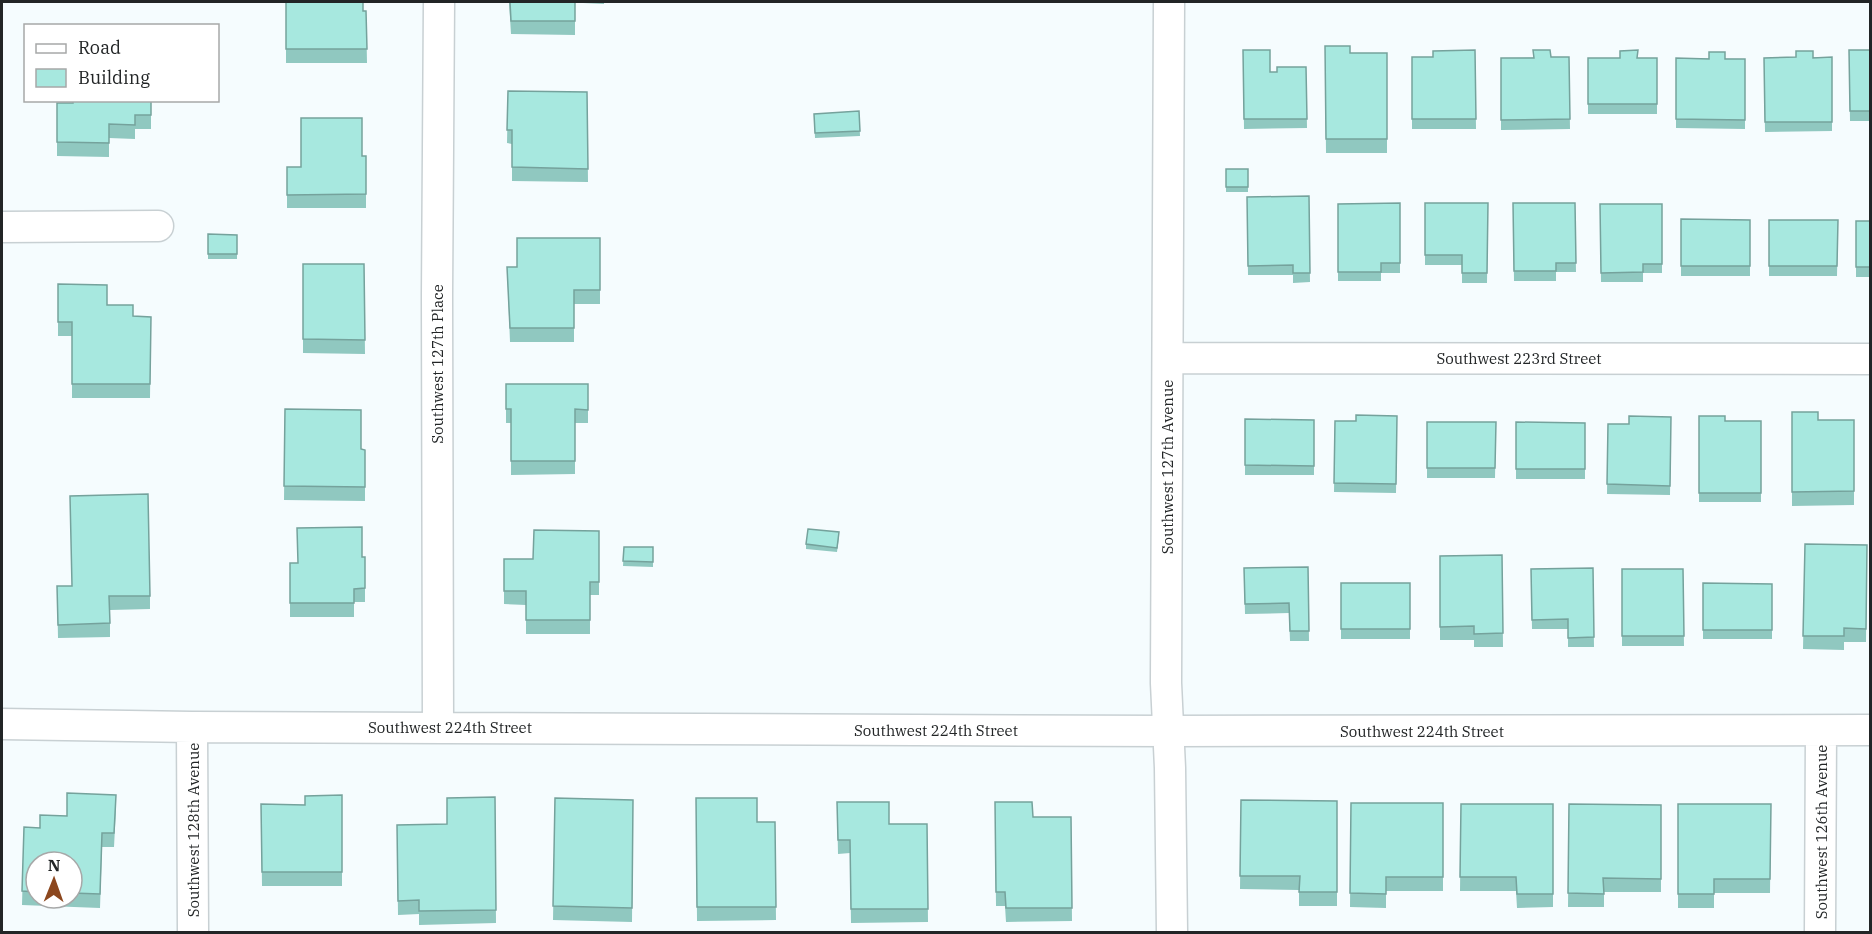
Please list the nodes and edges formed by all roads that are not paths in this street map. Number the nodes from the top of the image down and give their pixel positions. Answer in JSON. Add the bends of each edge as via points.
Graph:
{"nodes":[{"id":1,"x":439,"y":2,"type":"edge"},
{"id":2,"x":1169,"y":2,"type":"edge"},
{"id":3,"x":2,"y":226,"type":"edge"},
{"id":4,"x":158,"y":226,"type":"dead end"},
{"id":5,"x":1168,"y":358,"type":"junction"},
{"id":6,"x":1870,"y":359,"type":"edge"},
{"id":7,"x":2,"y":724,"type":"edge"},
{"id":8,"x":192,"y":727,"type":"junction"},
{"id":9,"x":438,"y":727,"type":"junction"},
{"id":10,"x":1870,"y":730,"type":"edge"},
{"id":11,"x":1168,"y":731,"type":"junction"},
{"id":12,"x":1821,"y":731,"type":"junction"},
{"id":13,"x":193,"y":933,"type":"edge"},
{"id":14,"x":1172,"y":933,"type":"edge"},
{"id":15,"x":1820,"y":933,"type":"edge"}],
"edges":[{"from":1,"to":9,"type":"street","name":"Southwest 127th Place"},
{"from":2,"to":5,"type":"street","name":"Southwest 127th Avenue"},
{"from":3,"to":4,"type":"street"},
{"from":5,"to":6,"type":"street","name":"Southwest 223rd Street"},
{"from":5,"to":11,"type":"street","name":"Southwest 127th Avenue"},
{"from":7,"to":8,"type":"street","name":"Southwest 224th Street"},
{"from":8,"to":9,"type":"street","name":"Southwest 224th Street"},
{"from":8,"to":13,"type":"street","name":"Southwest 128th Avenue"},
{"from":9,"to":11,"type":"street","name":"Southwest 224th Street"},
{"from":10,"to":12,"type":"street","name":"Southwest 224th Street"},
{"from":11,"to":12,"type":"street","name":"Southwest 224th Street"},
{"from":11,"to":14,"type":"street","name":"Southwest 127th Avenue"},
{"from":12,"to":15,"type":"street","name":"Southwest 126th Avenue"}]}
